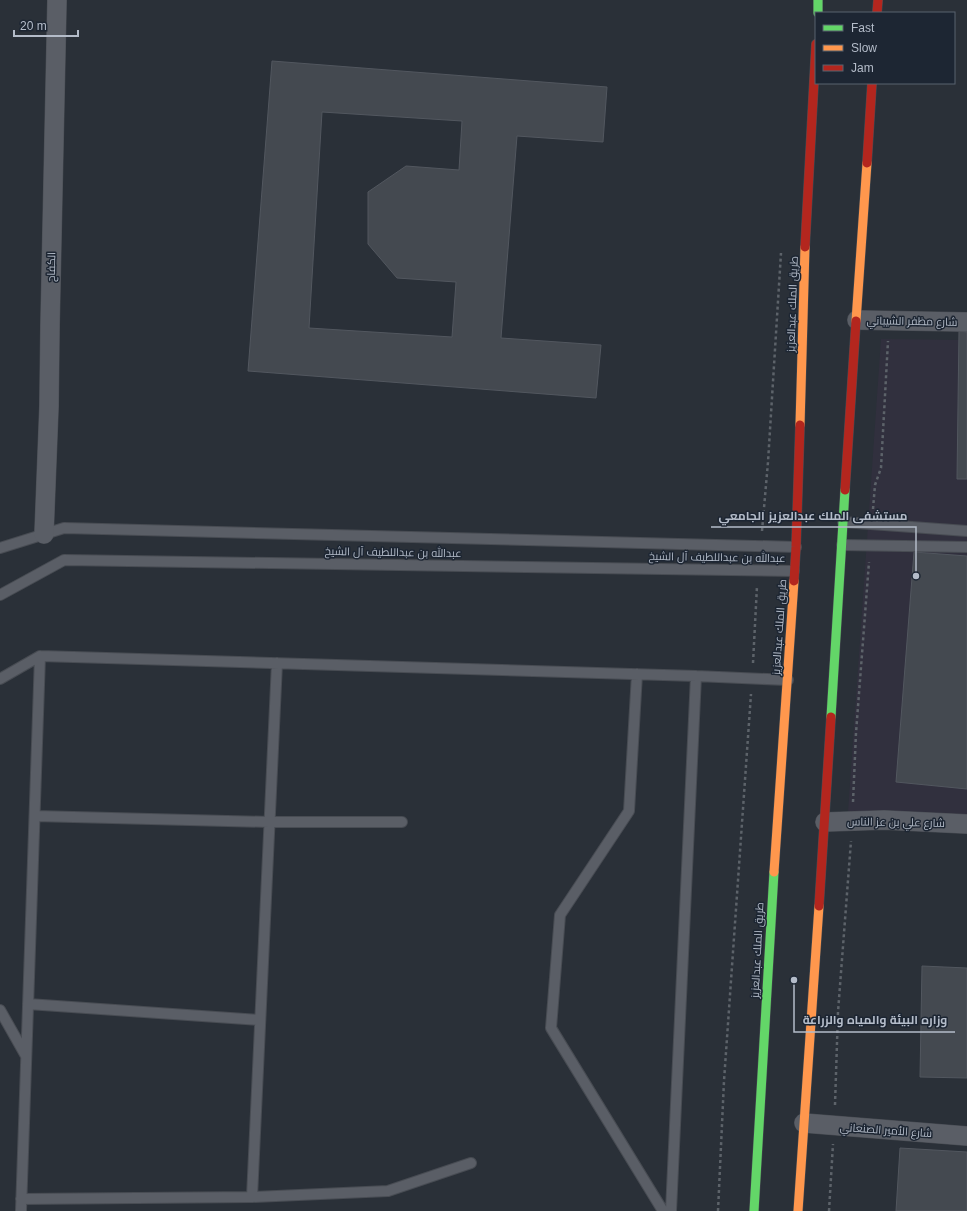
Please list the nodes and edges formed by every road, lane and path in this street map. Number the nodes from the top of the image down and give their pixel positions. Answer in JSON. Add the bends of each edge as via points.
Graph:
{"nodes":[{"id":1,"x":57,"y":0,"type":"edge"},
{"id":2,"x":818,"y":0,"type":"edge"},
{"id":3,"x":878,"y":0,"type":"edge"},
{"id":4,"x":818,"y":12,"type":"edge"},
{"id":5,"x":877,"y":12,"type":"edge"},
{"id":6,"x":815,"y":63,"type":"edge"},
{"id":7,"x":872,"y":84,"type":"edge"},
{"id":8,"x":781,"y":253,"type":"dead end"},
{"id":9,"x":857,"y":320,"type":"junction"},
{"id":10,"x":889,"y":321,"type":"junction"},
{"id":11,"x":967,"y":322,"type":"edge"},
{"id":12,"x":881,"y":468,"type":"dead end"},
{"id":13,"x":843,"y":522,"type":"junction"},
{"id":14,"x":967,"y":531,"type":"edge"},
{"id":15,"x":44,"y":534,"type":"junction"},
{"id":16,"x":761,"y":537,"type":"dead end"},
{"id":17,"x":842,"y":545,"type":"junction"},
{"id":18,"x":796,"y":547,"type":"junction"},
{"id":19,"x":967,"y":547,"type":"edge"},
{"id":20,"x":0,"y":548,"type":"edge"},
{"id":21,"x":794,"y":570,"type":"junction"},
{"id":22,"x":757,"y":586,"type":"dead end"},
{"id":23,"x":0,"y":595,"type":"edge"},
{"id":24,"x":40,"y":656,"type":"junction"},
{"id":25,"x":277,"y":663,"type":"junction"},
{"id":26,"x":637,"y":674,"type":"junction"},
{"id":27,"x":696,"y":676,"type":"junction"},
{"id":28,"x":752,"y":678,"type":"junction"},
{"id":29,"x":0,"y":679,"type":"edge"},
{"id":30,"x":788,"y":680,"type":"junction"},
{"id":31,"x":35,"y":816,"type":"junction"},
{"id":32,"x":269,"y":822,"type":"junction"},
{"id":33,"x":402,"y":822,"type":"dead end"},
{"id":34,"x":825,"y":822,"type":"junction"},
{"id":35,"x":967,"y":824,"type":"edge"},
{"id":36,"x":28,"y":1004,"type":"junction"},
{"id":37,"x":0,"y":1010,"type":"edge"},
{"id":38,"x":260,"y":1020,"type":"junction"},
{"id":39,"x":26,"y":1056,"type":"junction"},
{"id":40,"x":804,"y":1123,"type":"junction"},
{"id":41,"x":967,"y":1136,"type":"edge"},
{"id":42,"x":471,"y":1163,"type":"dead end"},
{"id":43,"x":252,"y":1197,"type":"junction"},
{"id":44,"x":21,"y":1200,"type":"junction"},
{"id":45,"x":21,"y":1211,"type":"edge"},
{"id":46,"x":663,"y":1211,"type":"edge"},
{"id":47,"x":671,"y":1211,"type":"edge"},
{"id":48,"x":718,"y":1211,"type":"edge"},
{"id":49,"x":754,"y":1211,"type":"edge"},
{"id":50,"x":798,"y":1211,"type":"edge"}],
"edges":[{"from":1,"to":15,"type":"street","name":"الكفاح"},
{"from":2,"to":4,"type":"main road"},
{"from":3,"to":5,"type":"main road"},
{"from":6,"to":18,"type":"main road","name":"طريق الملك عبدالعزيز","via":[[805,255]]},
{"from":7,"to":9,"type":"main road"},
{"from":8,"to":16,"type":"path"},
{"from":9,"to":10,"type":"street","name":"شارع مظفر الشيباني"},
{"from":9,"to":13,"type":"main road"},
{"from":10,"to":11,"type":"street","name":"شارع مظفر الشيباني"},
{"from":10,"to":12,"type":"path"},
{"from":13,"to":14,"type":"lane"},
{"from":13,"to":17,"type":"main road"},
{"from":15,"to":18,"type":"lane","name":"عبدالله بن عبداللطيف آل الشيخ","via":[[64,528]]},
{"from":15,"to":20,"type":"lane","name":"عبدالله بن عبداللطيف آل الشيخ"},
{"from":17,"to":19,"type":"lane"},
{"from":17,"to":34,"type":"main road"},
{"from":18,"to":21,"type":"main road","name":"طريق الملك عبدالعزيز"},
{"from":21,"to":23,"type":"lane","name":"عبدالله بن عبداللطيف آل الشيخ","via":[[64,560]]},
{"from":21,"to":30,"type":"main road","name":"طريق الملك عبدالعزيز"},
{"from":22,"to":28,"type":"path"},
{"from":24,"to":25,"type":"lane"},
{"from":24,"to":29,"type":"lane"},
{"from":24,"to":31,"type":"lane"},
{"from":25,"to":26,"type":"lane"},
{"from":25,"to":32,"type":"lane"},
{"from":26,"to":27,"type":"lane"},
{"from":26,"to":46,"type":"lane","via":[[629,811],[560,915],[552,1028]]},
{"from":27,"to":28,"type":"lane"},
{"from":27,"to":47,"type":"lane"},
{"from":28,"to":30,"type":"lane"},
{"from":28,"to":48,"type":"path","via":[[724,1081]]},
{"from":30,"to":49,"type":"main road","name":"طريق الملك عبدالعزيز"},
{"from":31,"to":32,"type":"lane"},
{"from":31,"to":36,"type":"lane"},
{"from":32,"to":33,"type":"lane"},
{"from":32,"to":38,"type":"lane"},
{"from":34,"to":35,"type":"street","name":"شارع علي بن عز الناس","via":[[884,820]]},
{"from":34,"to":40,"type":"main road"},
{"from":36,"to":38,"type":"lane"},
{"from":36,"to":39,"type":"lane"},
{"from":37,"to":39,"type":"lane"},
{"from":38,"to":43,"type":"lane"},
{"from":39,"to":44,"type":"lane"},
{"from":40,"to":41,"type":"street","name":"شارع الأمير الصنعاني"},
{"from":40,"to":50,"type":"main road"},
{"from":42,"to":43,"type":"lane","via":[[388,1191]]},
{"from":43,"to":44,"type":"lane"},
{"from":44,"to":45,"type":"lane"}]}
